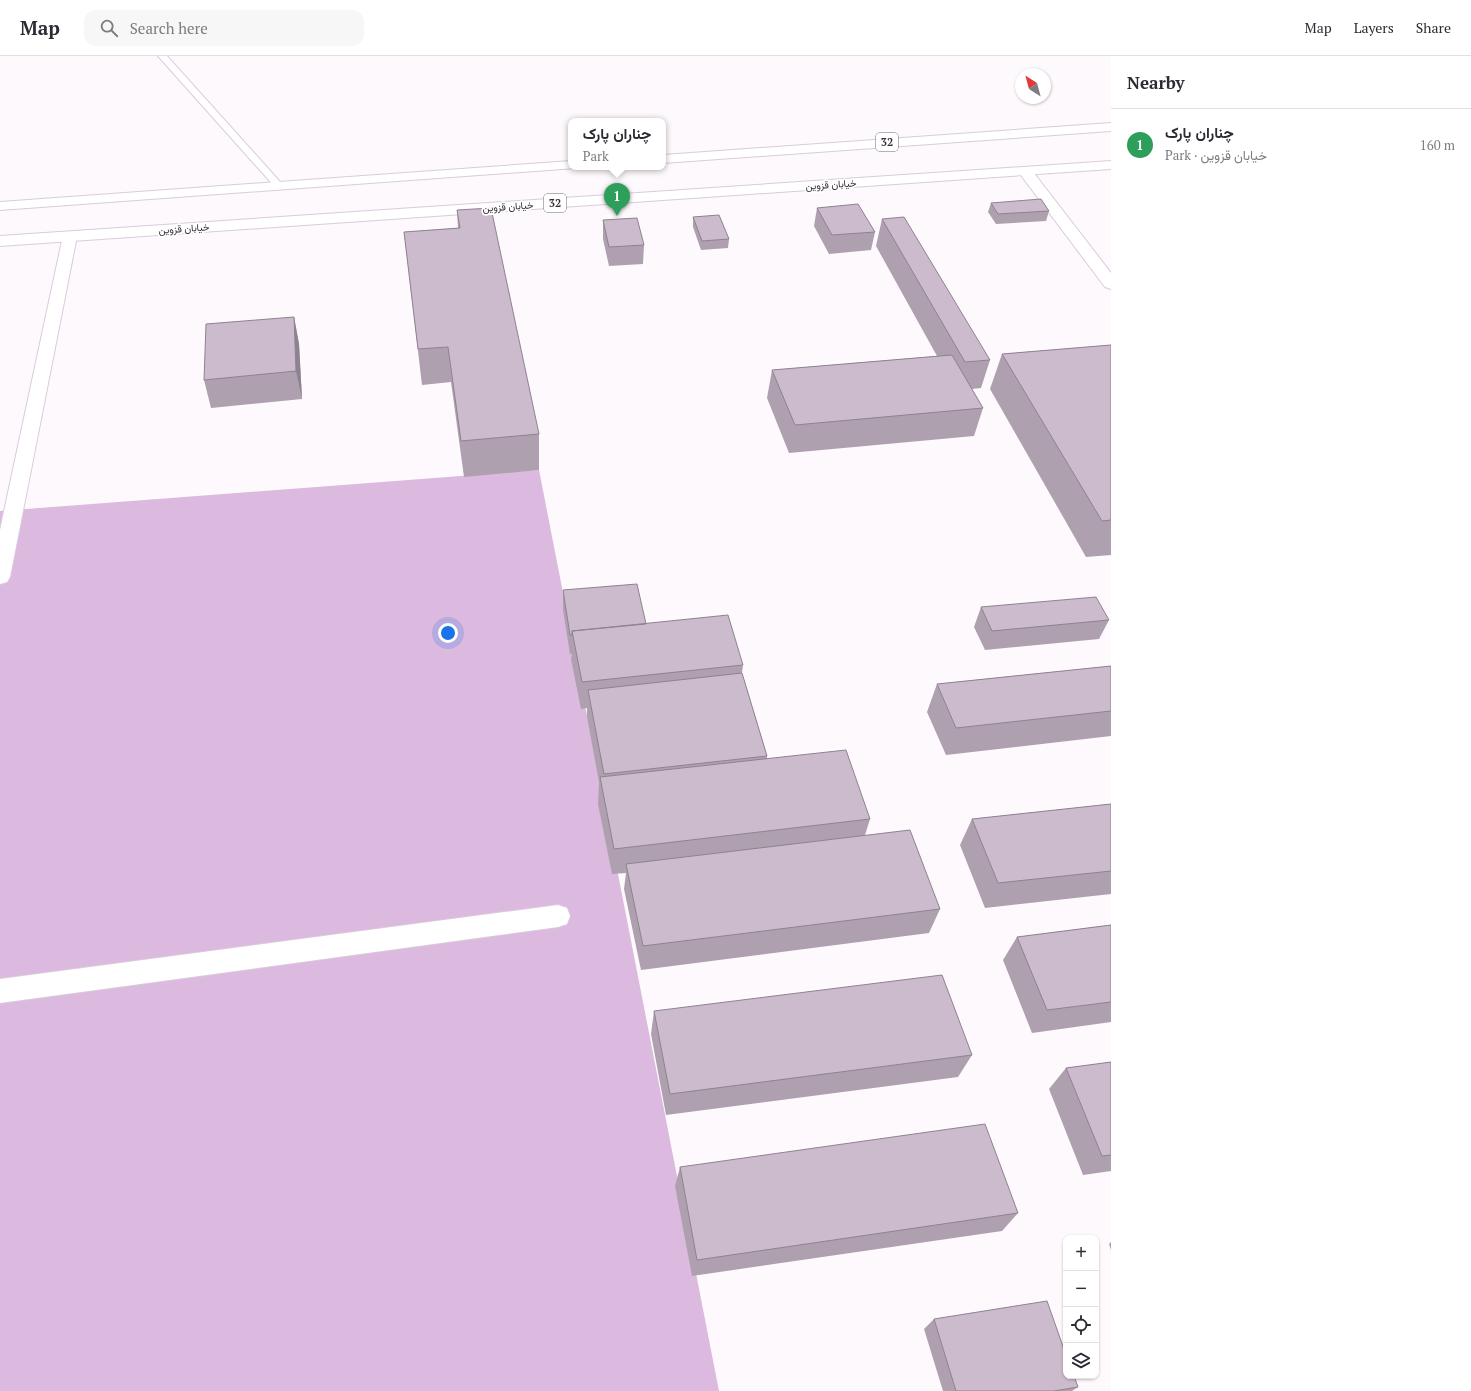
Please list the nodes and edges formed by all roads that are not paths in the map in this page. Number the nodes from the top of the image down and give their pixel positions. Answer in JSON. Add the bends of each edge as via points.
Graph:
{"nodes":[{"id":1,"x":162,"y":56,"type":"edge"},
{"id":2,"x":1111,"y":127,"type":"edge"},
{"id":3,"x":666,"y":158,"type":"edge"},
{"id":4,"x":568,"y":165,"type":"edge"},
{"id":5,"x":1111,"y":165,"type":"edge"},
{"id":6,"x":1025,"y":171,"type":"junction"},
{"id":7,"x":279,"y":186,"type":"junction"},
{"id":8,"x":0,"y":206,"type":"edge"},
{"id":9,"x":70,"y":236,"type":"junction"},
{"id":10,"x":0,"y":241,"type":"edge"},
{"id":11,"x":1111,"y":284,"type":"edge"},
{"id":12,"x":0,"y":577,"type":"edge"},
{"id":13,"x":558,"y":916,"type":"dead end"},
{"id":14,"x":0,"y":992,"type":"edge"}],
"edges":[{"from":1,"to":7,"type":"lane"},
{"from":2,"to":3,"type":"main road","number":"32"},
{"from":4,"to":7,"type":"main road"},
{"from":5,"to":6,"type":"main road","name":"خیابان قزوین","number":"32"},
{"from":6,"to":9,"type":"main road","name":"خیابان قزوین","number":"32"},
{"from":6,"to":11,"type":"main road"},
{"from":7,"to":8,"type":"main road"},
{"from":9,"to":10,"type":"main road","name":"خیابان قزوین","number":"32"},
{"from":9,"to":12,"type":"main road"},
{"from":13,"to":14,"type":"main road"}]}
